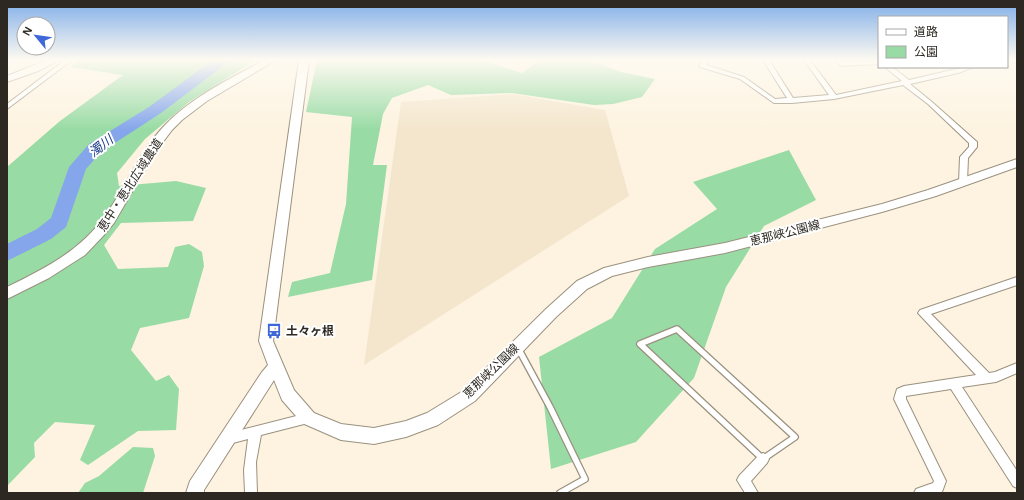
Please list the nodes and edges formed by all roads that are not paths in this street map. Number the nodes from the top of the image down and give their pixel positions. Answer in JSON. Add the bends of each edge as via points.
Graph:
{"nodes":[{"id":1,"x":38,"y":83,"type":"edge"},
{"id":2,"x":231,"y":83,"type":"edge"},
{"id":3,"x":298,"y":83,"type":"edge"},
{"id":4,"x":749,"y":83,"type":"edge"},
{"id":5,"x":781,"y":83,"type":"edge"},
{"id":6,"x":824,"y":83,"type":"edge"},
{"id":7,"x":899,"y":83,"type":"edge"},
{"id":8,"x":908,"y":83,"type":"edge"},
{"id":9,"x":834,"y":96,"type":"junction"},
{"id":10,"x":792,"y":101,"type":"junction"},
{"id":11,"x":7,"y":107,"type":"edge"},
{"id":12,"x":1017,"y":163,"type":"edge"},
{"id":13,"x":963,"y":182,"type":"junction"},
{"id":14,"x":1017,"y":281,"type":"edge"},
{"id":15,"x":7,"y":293,"type":"edge"},
{"id":16,"x":517,"y":346,"type":"junction"},
{"id":17,"x":276,"y":367,"type":"junction"},
{"id":18,"x":1017,"y":368,"type":"edge"},
{"id":19,"x":986,"y":379,"type":"junction"},
{"id":20,"x":954,"y":384,"type":"junction"},
{"id":21,"x":308,"y":418,"type":"junction"},
{"id":22,"x":256,"y":432,"type":"junction"},
{"id":23,"x":229,"y":438,"type":"junction"},
{"id":24,"x":763,"y":460,"type":"junction"},
{"id":25,"x":1017,"y":482,"type":"edge"},
{"id":26,"x":195,"y":493,"type":"edge"},
{"id":27,"x":251,"y":493,"type":"edge"},
{"id":28,"x":560,"y":493,"type":"edge"},
{"id":29,"x":752,"y":493,"type":"edge"},
{"id":30,"x":920,"y":493,"type":"edge"}],
"edges":[{"from":1,"to":11,"type":"street"},
{"from":2,"to":15,"type":"main road","name":"恵中・恵北広域農道","via":[[190,109],[169,127],[152,148],[114,212],[99,233],[81,251],[46,274]]},
{"from":3,"to":17,"type":"main road","name":"恵那峡公園線","via":[[266,341]]},
{"from":4,"to":10,"type":"street","via":[[774,101]]},
{"from":5,"to":10,"type":"street"},
{"from":6,"to":9,"type":"street"},
{"from":7,"to":9,"type":"street"},
{"from":8,"to":13,"type":"street","via":[[973,142],[973,147],[964,157]]},
{"from":9,"to":10,"type":"street"},
{"from":12,"to":13,"type":"main road","name":"恵那峡公園線"},
{"from":13,"to":16,"type":"main road","name":"恵那峡公園線","via":[[882,208],[725,248],[608,272],[582,285]]},
{"from":14,"to":19,"type":"street","via":[[923,313]]},
{"from":16,"to":21,"type":"main road","name":"恵那峡公園線","via":[[469,396],[432,419],[406,429],[374,436],[341,432]]},
{"from":16,"to":28,"type":"lane","via":[[585,479]]},
{"from":17,"to":21,"type":"main road","name":"恵那峡公園線","via":[[288,395]]},
{"from":17,"to":23,"type":"main road"},
{"from":18,"to":19,"type":"street"},
{"from":19,"to":20,"type":"street"},
{"from":20,"to":25,"type":"street"},
{"from":20,"to":30,"type":"street","via":[[904,391],[900,396],[940,480],[938,488]]},
{"from":21,"to":22,"type":"street"},
{"from":22,"to":23,"type":"street"},
{"from":22,"to":27,"type":"street","via":[[250,451],[248,475]]},
{"from":23,"to":26,"type":"main road","via":[[196,487]]},
{"from":24,"to":24,"type":"lane","via":[[795,437],[676,329],[640,344]]},
{"from":24,"to":29,"type":"street","via":[[743,480]]}]}
